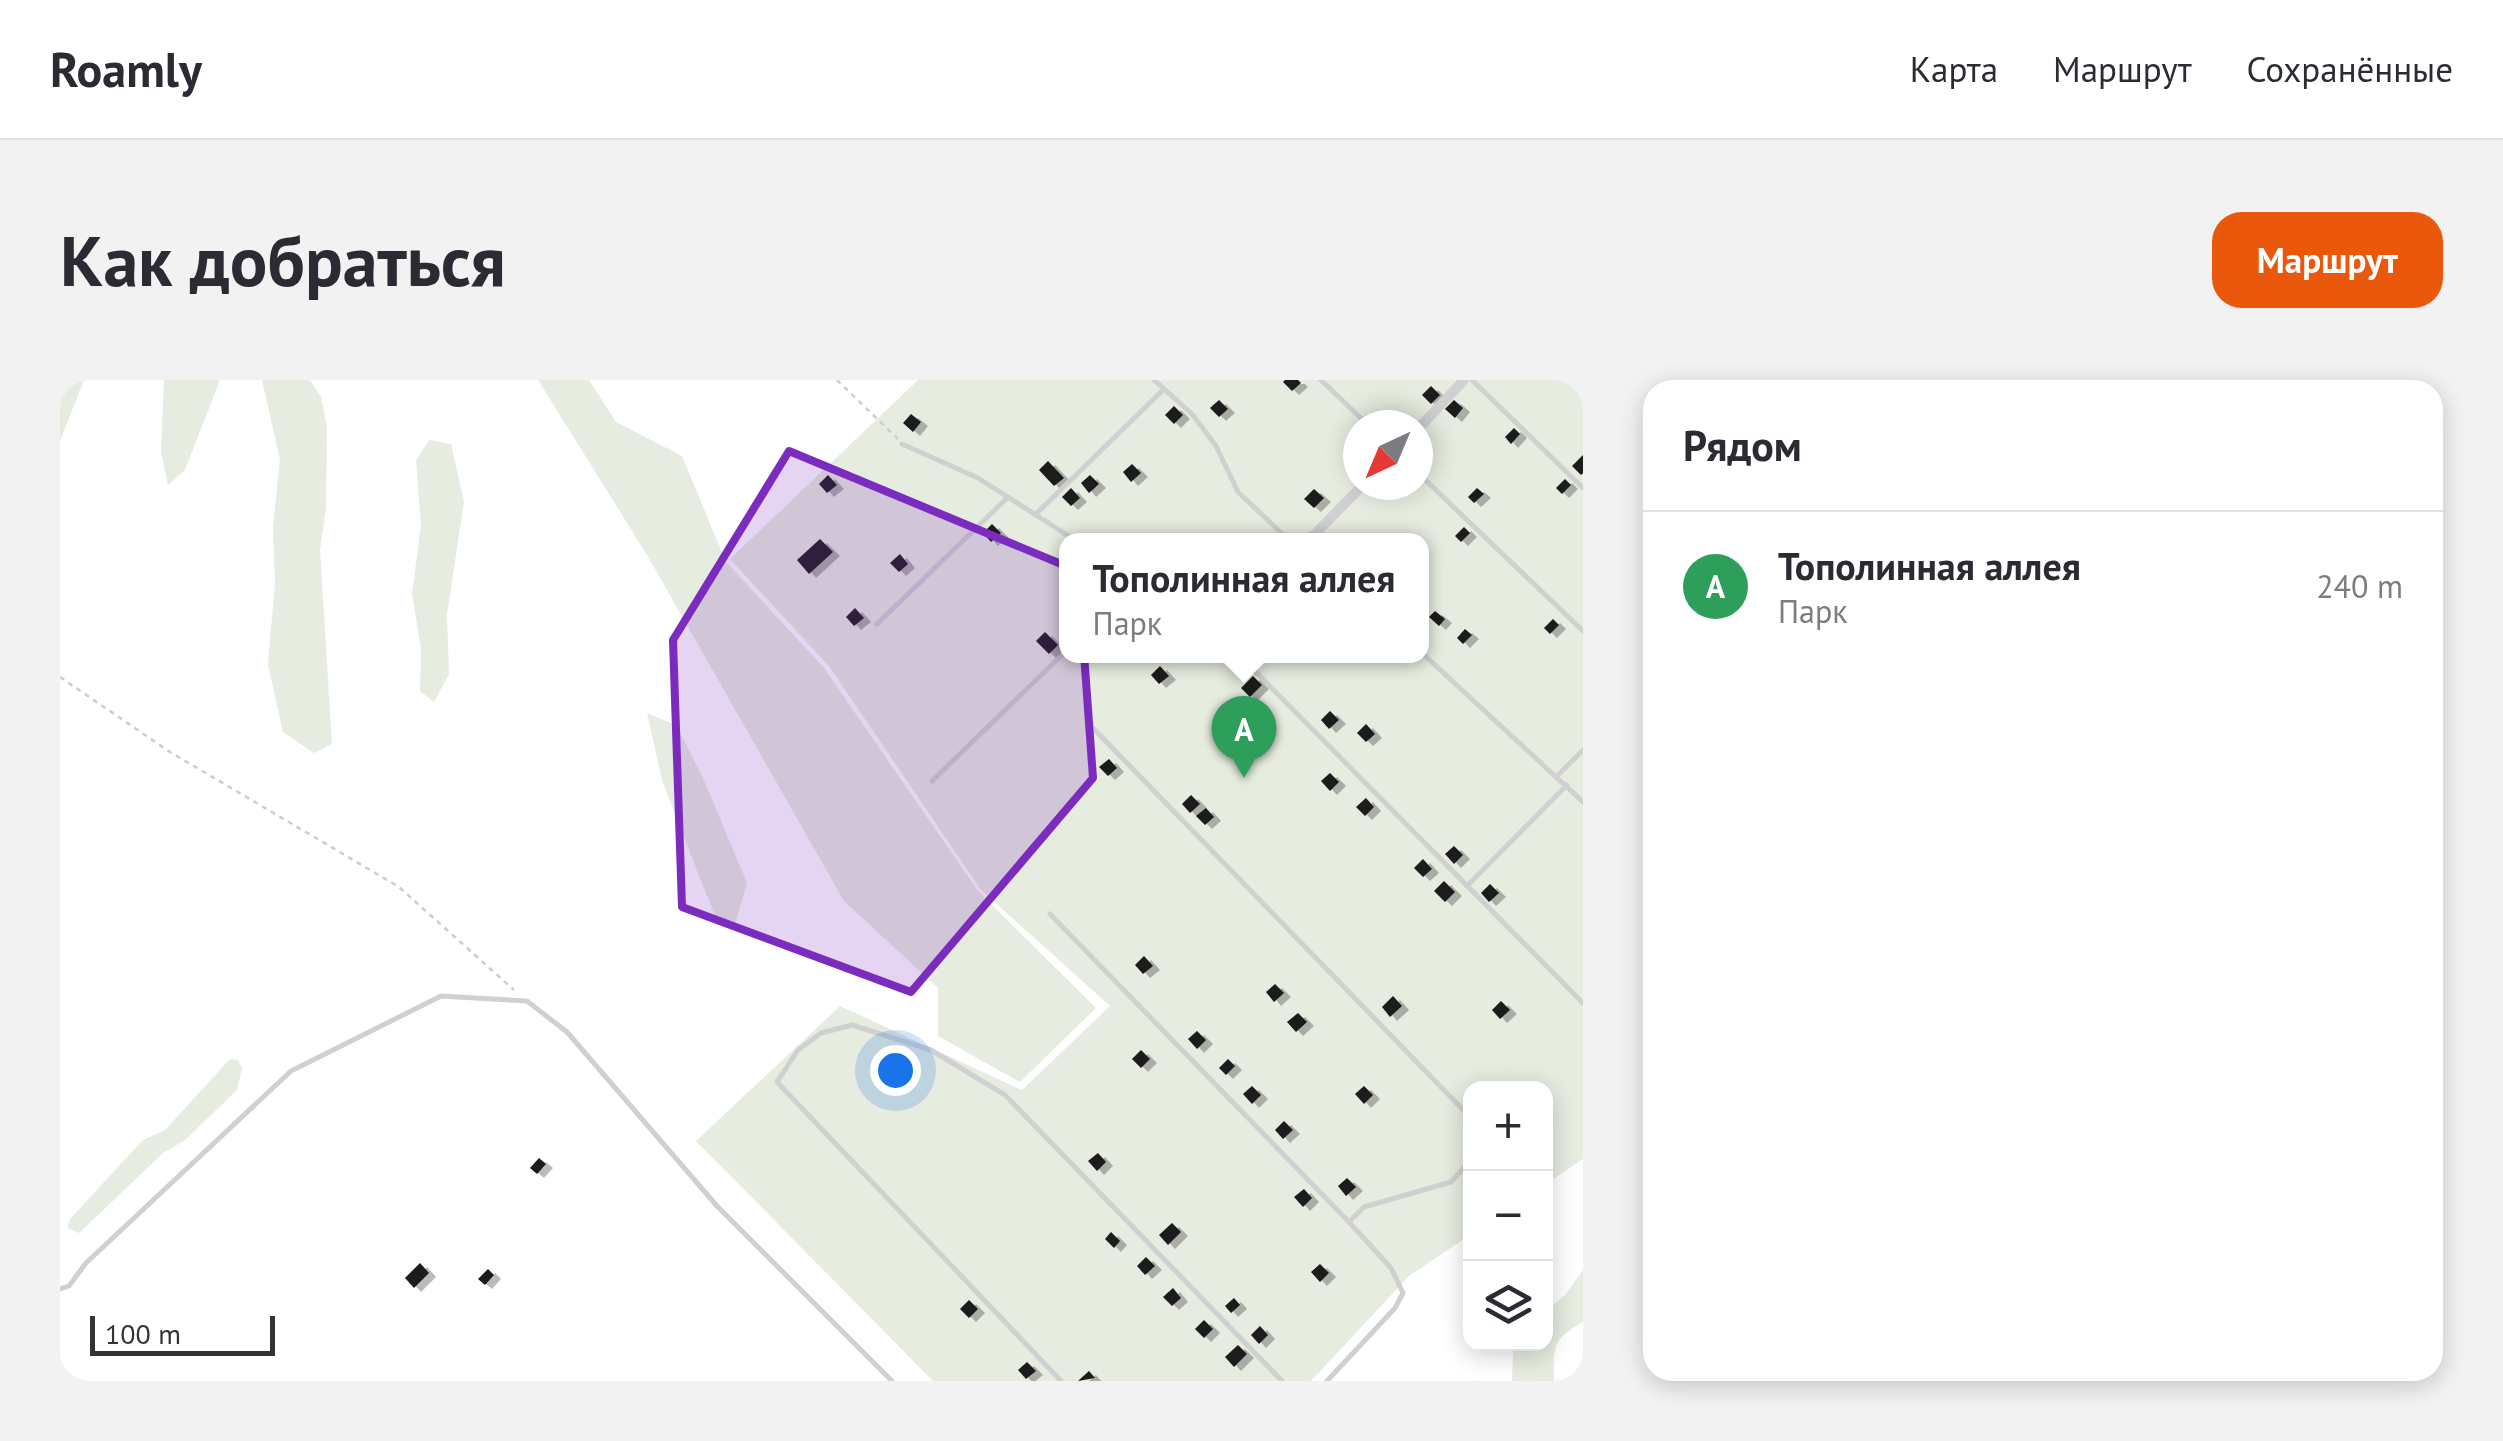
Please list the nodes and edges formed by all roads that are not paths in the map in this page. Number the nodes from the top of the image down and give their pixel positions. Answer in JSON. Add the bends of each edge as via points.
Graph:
{"nodes":[{"id":1,"x":1154,"y":380,"type":"edge"},
{"id":2,"x":1321,"y":380,"type":"edge"},
{"id":3,"x":1464,"y":380,"type":"edge"},
{"id":4,"x":1472,"y":380,"type":"edge"},
{"id":5,"x":1164,"y":389,"type":"junction"},
{"id":6,"x":1352,"y":410,"type":"edge"},
{"id":7,"x":1433,"y":412,"type":"edge"},
{"id":8,"x":902,"y":444,"type":"road end"},
{"id":9,"x":1433,"y":488,"type":"edge"},
{"id":10,"x":1583,"y":488,"type":"edge"},
{"id":11,"x":1007,"y":498,"type":"junction"},
{"id":12,"x":1349,"y":500,"type":"edge"},
{"id":13,"x":1035,"y":515,"type":"junction"},
{"id":14,"x":1064,"y":533,"type":"edge"},
{"id":15,"x":1281,"y":533,"type":"edge"},
{"id":16,"x":1316,"y":533,"type":"edge"},
{"id":17,"x":878,"y":624,"type":"dead end"},
{"id":18,"x":1583,"y":630,"type":"edge"},
{"id":19,"x":1059,"y":658,"type":"edge"},
{"id":20,"x":1429,"y":659,"type":"edge"},
{"id":21,"x":1247,"y":663,"type":"edge"},
{"id":22,"x":1094,"y":728,"type":"dead end"},
{"id":23,"x":1583,"y":750,"type":"edge"},
{"id":24,"x":1557,"y":776,"type":"junction"},
{"id":25,"x":932,"y":781,"type":"dead end"},
{"id":26,"x":1567,"y":786,"type":"junction"},
{"id":27,"x":1583,"y":802,"type":"edge"},
{"id":28,"x":1467,"y":886,"type":"junction"},
{"id":29,"x":1050,"y":914,"type":"dead end"},
{"id":30,"x":1583,"y":1004,"type":"edge"},
{"id":31,"x":1463,"y":1110,"type":"edge"},
{"id":32,"x":1463,"y":1169,"type":"edge"},
{"id":33,"x":1349,"y":1222,"type":"junction"},
{"id":34,"x":60,"y":1289,"type":"edge"},
{"id":35,"x":892,"y":1381,"type":"edge"},
{"id":36,"x":1061,"y":1381,"type":"edge"},
{"id":37,"x":1282,"y":1381,"type":"edge"},
{"id":38,"x":1327,"y":1381,"type":"edge"}],
"edges":[{"from":1,"to":5,"type":"lane"},
{"from":2,"to":6,"type":"lane"},
{"from":3,"to":7,"type":"street"},
{"from":4,"to":10,"type":"lane"},
{"from":5,"to":13,"type":"lane"},
{"from":5,"to":15,"type":"lane","via":[[1216,446],[1238,492]]},
{"from":8,"to":11,"type":"lane"},
{"from":9,"to":18,"type":"lane"},
{"from":11,"to":13,"type":"lane"},
{"from":11,"to":17,"type":"lane"},
{"from":12,"to":16,"type":"street"},
{"from":13,"to":14,"type":"lane"},
{"from":19,"to":25,"type":"lane"},
{"from":20,"to":24,"type":"lane"},
{"from":21,"to":28,"type":"lane"},
{"from":22,"to":31,"type":"lane"},
{"from":23,"to":24,"type":"lane"},
{"from":24,"to":26,"type":"lane"},
{"from":26,"to":27,"type":"lane"},
{"from":26,"to":28,"type":"lane"},
{"from":28,"to":30,"type":"lane"},
{"from":29,"to":33,"type":"lane"},
{"from":32,"to":33,"type":"lane","via":[[1451,1182],[1364,1207]]},
{"from":33,"to":38,"type":"lane","via":[[1391,1268],[1403,1293]]},
{"from":34,"to":35,"type":"lane","via":[[291,1071],[440,996],[527,1001],[567,1032],[717,1206]]},
{"from":36,"to":37,"type":"lane","via":[[777,1082],[798,1050],[821,1032],[852,1025],[930,1050],[1006,1095]]}]}
